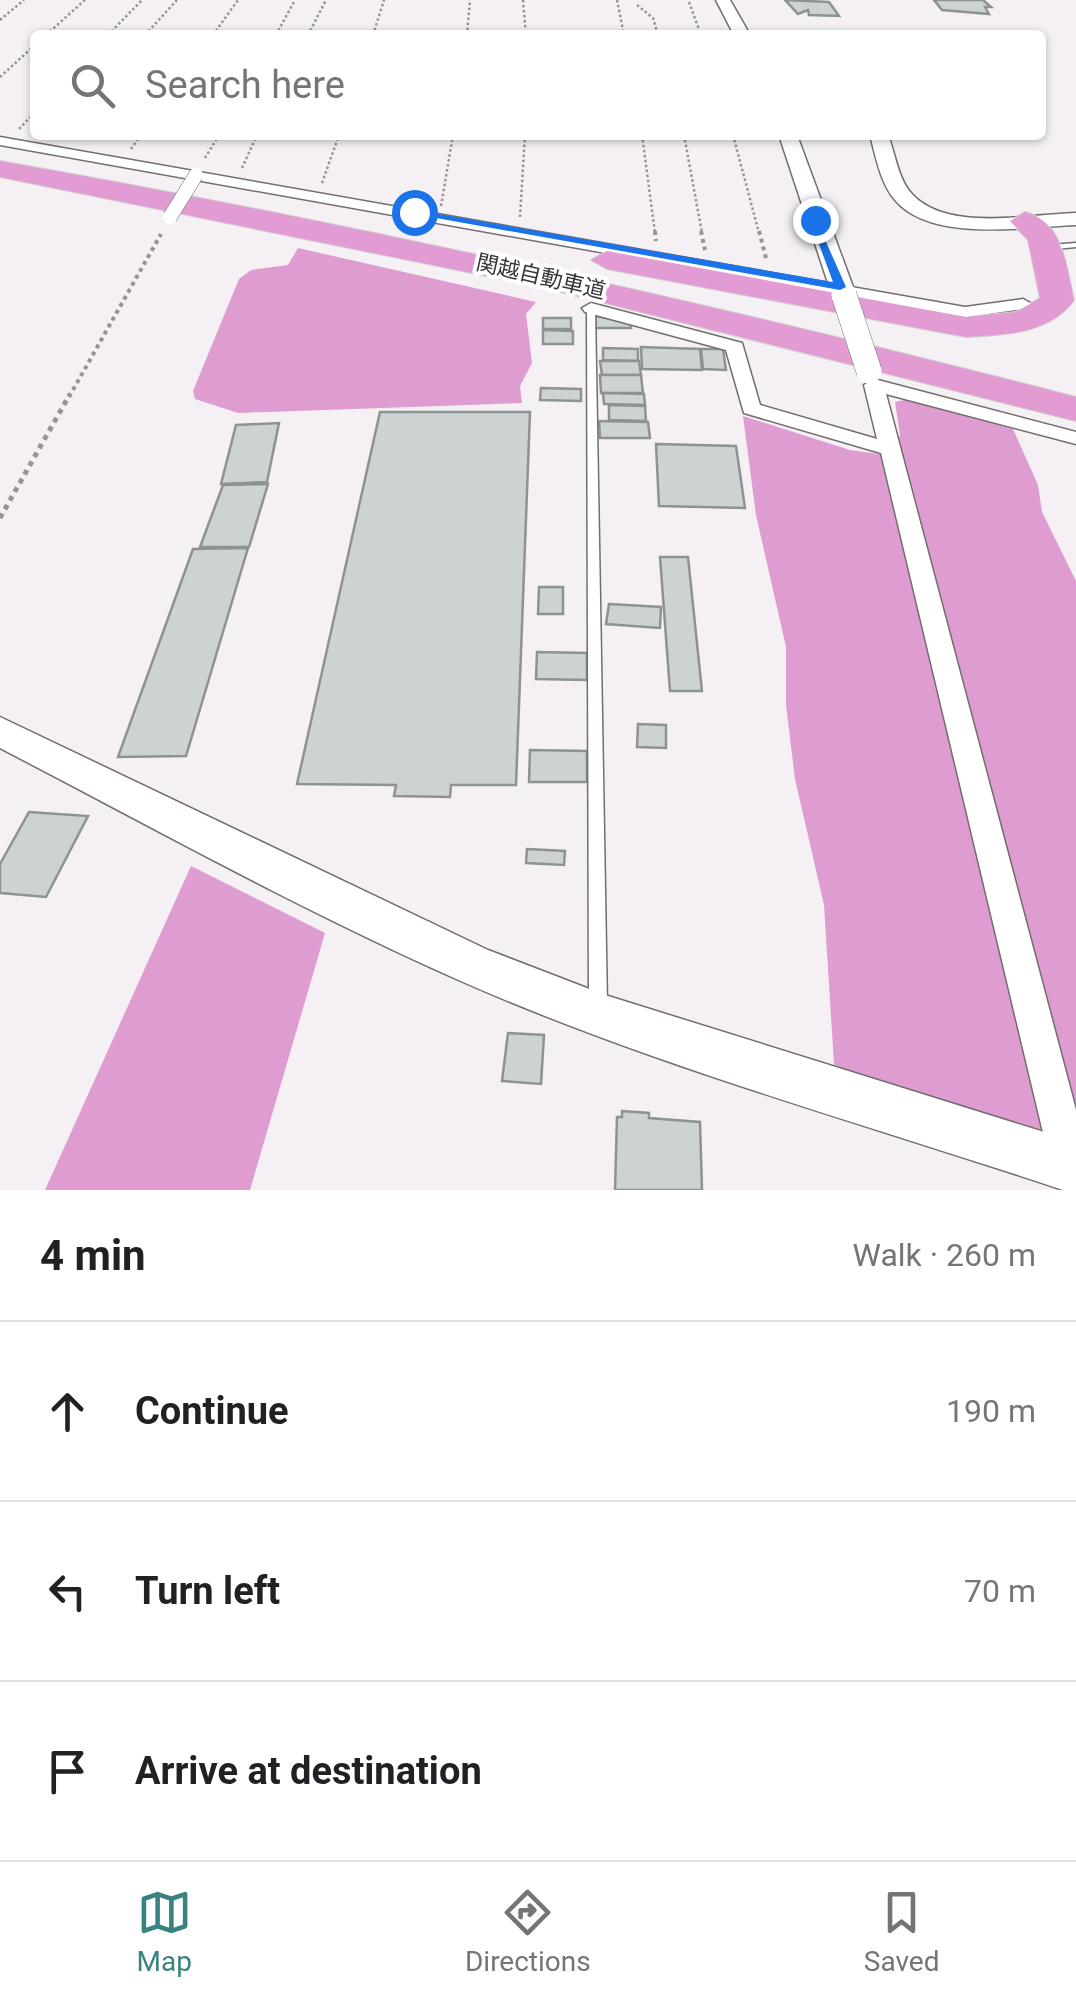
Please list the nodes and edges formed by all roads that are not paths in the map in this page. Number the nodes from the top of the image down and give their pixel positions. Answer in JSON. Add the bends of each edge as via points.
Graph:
{"nodes":[{"id":1,"x":723,"y":0,"type":"edge"},
{"id":2,"x":739,"y":30,"type":"edge"},
{"id":3,"x":790,"y":140,"type":"edge"},
{"id":4,"x":881,"y":140,"type":"edge"},
{"id":5,"x":0,"y":141,"type":"edge"},
{"id":6,"x":0,"y":156,"type":"edge"},
{"id":7,"x":0,"y":169,"type":"edge"},
{"id":8,"x":196,"y":175,"type":"junction"},
{"id":9,"x":235,"y":189,"type":"junction"},
{"id":10,"x":170,"y":217,"type":"dead end"},
{"id":11,"x":1076,"y":219,"type":"edge"},
{"id":12,"x":1025,"y":222,"type":"junction"},
{"id":13,"x":1062,"y":249,"type":"edge"},
{"id":14,"x":842,"y":291,"type":"junction"},
{"id":15,"x":1023,"y":304,"type":"dead end"},
{"id":16,"x":591,"y":308,"type":"joint"},
{"id":17,"x":871,"y":378,"type":"junction"},
{"id":18,"x":1076,"y":388,"type":"edge"},
{"id":19,"x":1076,"y":412,"type":"edge"},
{"id":20,"x":1076,"y":438,"type":"edge"},
{"id":21,"x":889,"y":449,"type":"junction"},
{"id":22,"x":0,"y":730,"type":"edge"},
{"id":23,"x":598,"y":1014,"type":"junction"},
{"id":24,"x":1074,"y":1175,"type":"edge"}],
"edges":[{"from":1,"to":2,"type":"street"},
{"from":3,"to":14,"type":"street"},
{"from":4,"to":12,"type":"street","via":[[910,204],[953,219]]},
{"from":5,"to":8,"type":"street"},
{"from":6,"to":9,"type":"highway","name":"関越自動車道"},
{"from":7,"to":19,"type":"highway","name":"関越自動車道","via":[[488,264],[932,370]]},
{"from":8,"to":9,"type":"street"},
{"from":8,"to":10,"type":"street","bridge":true},
{"from":9,"to":13,"type":"highway","via":[[966,327],[1018,320],[1054,306]]},
{"from":9,"to":14,"type":"street","via":[[317,195]]},
{"from":9,"to":18,"type":"highway","name":"関越自動車道"},
{"from":11,"to":12,"type":"street"},
{"from":12,"to":13,"type":"highway"},
{"from":14,"to":15,"type":"street","via":[[965,312]]},
{"from":14,"to":17,"type":"street","bridge":true},
{"from":16,"to":21,"type":"street","via":[[735,347],[751,409]]},
{"from":16,"to":23,"type":"lane"},
{"from":17,"to":20,"type":"street"},
{"from":17,"to":21,"type":"street"},
{"from":21,"to":24,"type":"street"},
{"from":22,"to":23,"type":"street","via":[[302,885]]},
{"from":23,"to":24,"type":"street"}]}
